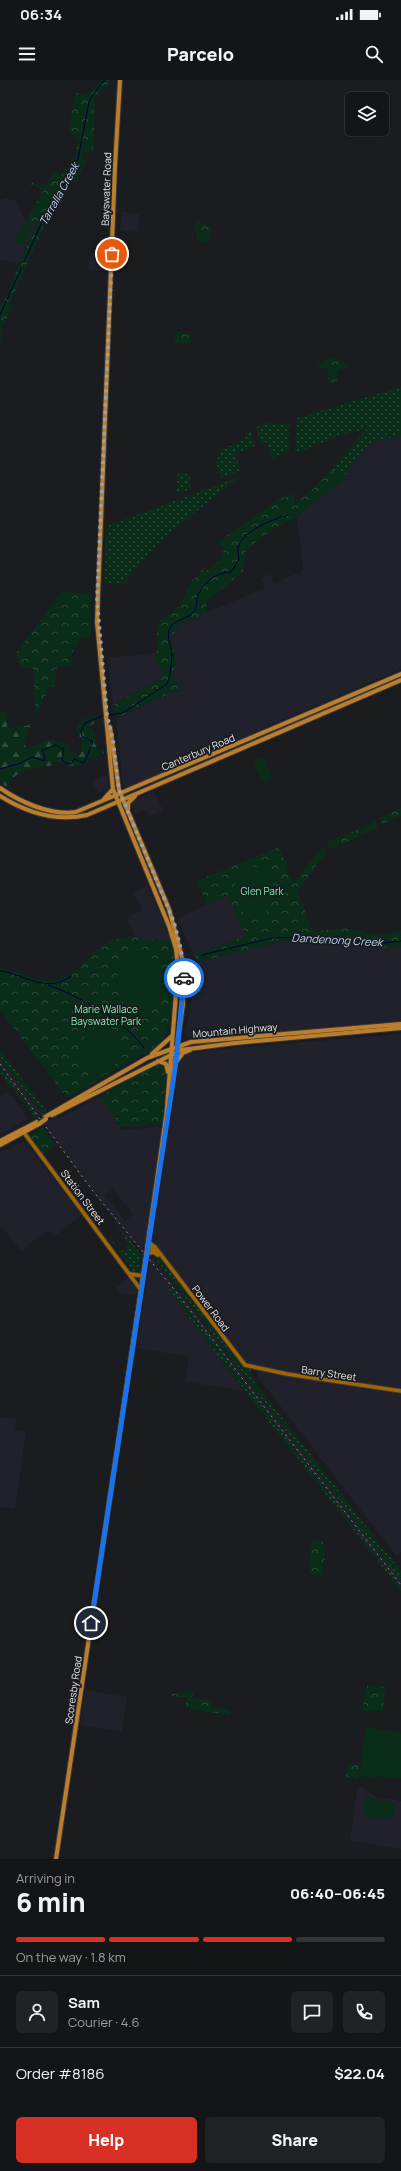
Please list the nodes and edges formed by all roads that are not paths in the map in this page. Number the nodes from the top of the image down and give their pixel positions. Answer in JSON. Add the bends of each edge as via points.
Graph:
{"nodes":[{"id":1,"x":119,"y":80,"type":"edge"},
{"id":2,"x":401,"y":674,"type":"edge"},
{"id":3,"x":401,"y":680,"type":"edge"},
{"id":4,"x":297,"y":719,"type":"junction"},
{"id":5,"x":298,"y":724,"type":"junction"},
{"id":6,"x":111,"y":738,"type":"junction"},
{"id":7,"x":174,"y":771,"type":"junction"},
{"id":8,"x":116,"y":776,"type":"junction"},
{"id":9,"x":177,"y":776,"type":"junction"},
{"id":10,"x":0,"y":788,"type":"edge"},
{"id":11,"x":113,"y":790,"type":"junction"},
{"id":12,"x":130,"y":790,"type":"junction"},
{"id":13,"x":120,"y":794,"type":"junction"},
{"id":14,"x":138,"y":794,"type":"junction"},
{"id":15,"x":0,"y":796,"type":"edge"},
{"id":16,"x":115,"y":796,"type":"junction"},
{"id":17,"x":123,"y":800,"type":"junction"},
{"id":18,"x":118,"y":803,"type":"junction"},
{"id":19,"x":95,"y":805,"type":"junction"},
{"id":20,"x":109,"y":807,"type":"junction"},
{"id":21,"x":53,"y":812,"type":"junction"},
{"id":22,"x":128,"y":812,"type":"junction"},
{"id":23,"x":51,"y":817,"type":"junction"},
{"id":24,"x":126,"y":822,"type":"junction"},
{"id":25,"x":157,"y":879,"type":"junction"},
{"id":26,"x":151,"y":882,"type":"junction"},
{"id":27,"x":162,"y":893,"type":"junction"},
{"id":28,"x":157,"y":895,"type":"junction"},
{"id":29,"x":179,"y":949,"type":"junction"},
{"id":30,"x":180,"y":958,"type":"junction"},
{"id":31,"x":177,"y":988,"type":"junction"},
{"id":32,"x":184,"y":989,"type":"junction"},
{"id":33,"x":401,"y":1024,"type":"edge"},
{"id":34,"x":376,"y":1028,"type":"junction"},
{"id":35,"x":401,"y":1028,"type":"edge"},
{"id":36,"x":179,"y":1033,"type":"junction"},
{"id":37,"x":173,"y":1034,"type":"junction"},
{"id":38,"x":310,"y":1034,"type":"junction"},
{"id":39,"x":218,"y":1039,"type":"junction"},
{"id":40,"x":211,"y":1040,"type":"junction"},
{"id":41,"x":191,"y":1042,"type":"junction"},
{"id":42,"x":235,"y":1042,"type":"junction"},
{"id":43,"x":178,"y":1045,"type":"junction"},
{"id":44,"x":209,"y":1046,"type":"junction"},
{"id":45,"x":200,"y":1047,"type":"junction"},
{"id":46,"x":172,"y":1048,"type":"junction"},
{"id":47,"x":177,"y":1051,"type":"junction"},
{"id":48,"x":171,"y":1054,"type":"junction"},
{"id":49,"x":147,"y":1058,"type":"junction"},
{"id":50,"x":156,"y":1061,"type":"junction"},
{"id":51,"x":176,"y":1062,"type":"junction"},
{"id":52,"x":120,"y":1073,"type":"junction"},
{"id":53,"x":169,"y":1076,"type":"junction"},
{"id":54,"x":123,"y":1079,"type":"junction"},
{"id":55,"x":93,"y":1096,"type":"junction"},
{"id":56,"x":67,"y":1103,"type":"junction"},
{"id":57,"x":46,"y":1118,"type":"junction"},
{"id":58,"x":166,"y":1120,"type":"junction"},
{"id":59,"x":23,"y":1132,"type":"junction"},
{"id":60,"x":0,"y":1141,"type":"edge"},
{"id":61,"x":0,"y":1145,"type":"edge"},
{"id":62,"x":147,"y":1249,"type":"junction"},
{"id":63,"x":161,"y":1256,"type":"junction"},
{"id":64,"x":132,"y":1276,"type":"junction"},
{"id":65,"x":142,"y":1278,"type":"junction"},
{"id":66,"x":141,"y":1290,"type":"junction"},
{"id":67,"x":255,"y":1368,"type":"joint"},
{"id":68,"x":401,"y":1391,"type":"edge"},
{"id":69,"x":56,"y":1859,"type":"edge"}],
"edges":[{"from":1,"to":6,"type":"main road","name":"Bayswater Road","via":[[97,599],[97,622]]},
{"from":2,"to":4,"type":"main road","name":"Canterbury Road"},
{"from":3,"to":5,"type":"main road","name":"Canterbury Road"},
{"from":4,"to":5,"type":"main road"},
{"from":4,"to":7,"type":"main road","name":"Canterbury Road"},
{"from":5,"to":9,"type":"main road","name":"Canterbury Road"},
{"from":6,"to":8,"type":"main road","name":"Bayswater Road"},
{"from":6,"to":11,"type":"main road","name":"Bayswater Road"},
{"from":7,"to":9,"type":"main road"},
{"from":7,"to":12,"type":"main road","name":"Canterbury Road"},
{"from":8,"to":12,"type":"main road","via":[[122,787]]},
{"from":8,"to":13,"type":"main road","name":"Bayswater Road"},
{"from":9,"to":14,"type":"main road","name":"Canterbury Road"},
{"from":10,"to":21,"type":"main road","name":"Canterbury Road"},
{"from":11,"to":16,"type":"main road","name":"Bayswater Road"},
{"from":11,"to":19,"type":"main road"},
{"from":12,"to":13,"type":"main road","name":"Canterbury Road"},
{"from":13,"to":16,"type":"main road","name":"Canterbury Road"},
{"from":13,"to":17,"type":"main road","name":"Bayswater Road"},
{"from":14,"to":17,"type":"main road","name":"Canterbury Road"},
{"from":14,"to":22,"type":"main road","via":[[128,803]]},
{"from":15,"to":23,"type":"main road","name":"Canterbury Road","via":[[28,810]]},
{"from":16,"to":18,"type":"main road","name":"Bayswater Road"},
{"from":16,"to":19,"type":"main road","name":"Canterbury Road"},
{"from":17,"to":18,"type":"main road","name":"Canterbury Road"},
{"from":17,"to":22,"type":"main road","name":"Bayswater Road"},
{"from":18,"to":20,"type":"main road","name":"Canterbury Road"},
{"from":18,"to":24,"type":"main road","name":"Bayswater Road"},
{"from":19,"to":21,"type":"main road","name":"Canterbury Road","via":[[76,812]]},
{"from":20,"to":23,"type":"main road","name":"Canterbury Road","via":[[81,817]]},
{"from":20,"to":24,"type":"main road","via":[[117,809]]},
{"from":21,"to":23,"type":"main road"},
{"from":22,"to":25,"type":"main road","name":"Bayswater Road"},
{"from":24,"to":26,"type":"main road","name":"Bayswater Road"},
{"from":25,"to":26,"type":"main road"},
{"from":25,"to":27,"type":"main road","name":"Bayswater Road"},
{"from":26,"to":28,"type":"main road","name":"Bayswater Road"},
{"from":27,"to":28,"type":"main road"},
{"from":27,"to":29,"type":"main road","name":"Bayswater Road","via":[[174,922]]},
{"from":28,"to":29,"type":"main road","name":"Bayswater Road"},
{"from":29,"to":30,"type":"main road","name":"Bayswater Road"},
{"from":30,"to":31,"type":"main road","name":"Bayswater Road"},
{"from":30,"to":32,"type":"main road","name":"Bayswater Road"},
{"from":31,"to":32,"type":"main road"},
{"from":31,"to":37,"type":"main road","name":"Bayswater Road"},
{"from":32,"to":36,"type":"main road","name":"Bayswater Road"},
{"from":33,"to":34,"type":"main road","name":"Mountain Highway"},
{"from":34,"to":35,"type":"main road","name":"Mountain Highway"},
{"from":34,"to":38,"type":"main road","name":"Mountain Highway"},
{"from":36,"to":41,"type":"main road","via":[[182,1040]]},
{"from":36,"to":43,"type":"main road","name":"Bayswater Road"},
{"from":37,"to":46,"type":"main road","name":"Bayswater Road"},
{"from":37,"to":49,"type":"main road"},
{"from":38,"to":39,"type":"main road","name":"Mountain Highway"},
{"from":38,"to":42,"type":"main road","name":"Mountain Highway"},
{"from":39,"to":40,"type":"main road","name":"Mountain Highway"},
{"from":39,"to":42,"type":"main road","via":[[219,1042]]},
{"from":40,"to":41,"type":"main road","name":"Mountain Highway"},
{"from":40,"to":44,"type":"main road"},
{"from":41,"to":43,"type":"main road","name":"Mountain Highway"},
{"from":42,"to":44,"type":"main road","name":"Mountain Highway"},
{"from":43,"to":46,"type":"main road","name":"Mountain Highway"},
{"from":43,"to":47,"type":"main road","name":"Bayswater Road"},
{"from":44,"to":45,"type":"main road","name":"Mountain Highway"},
{"from":45,"to":47,"type":"main road","name":"Mountain Highway"},
{"from":45,"to":51,"type":"main road","via":[[183,1053]]},
{"from":46,"to":48,"type":"main road","name":"Bayswater Road"},
{"from":46,"to":49,"type":"main road","name":"Mountain Highway"},
{"from":47,"to":48,"type":"main road","name":"Mountain Highway"},
{"from":47,"to":51,"type":"main road","name":"Scoresby Road"},
{"from":48,"to":50,"type":"main road","name":"Mountain Highway"},
{"from":48,"to":53,"type":"main road","name":"Scoresby Road"},
{"from":49,"to":52,"type":"main road","name":"Mountain Highway"},
{"from":50,"to":53,"type":"main road","via":[[166,1064]]},
{"from":50,"to":54,"type":"main road","name":"Mountain Highway"},
{"from":51,"to":58,"type":"main road","name":"Scoresby Road"},
{"from":52,"to":54,"type":"main road"},
{"from":52,"to":56,"type":"main road","name":"Mountain Highway"},
{"from":53,"to":58,"type":"main road","name":"Scoresby Road"},
{"from":54,"to":55,"type":"main road","name":"Mountain Highway"},
{"from":55,"to":56,"type":"main road","via":[[69,1105]]},
{"from":55,"to":57,"type":"main road","name":"Mountain Highway"},
{"from":56,"to":57,"type":"main road","name":"Mountain Highway"},
{"from":57,"to":59,"type":"main road","name":"Mountain Highway","bridge":true},
{"from":58,"to":62,"type":"main road","name":"Scoresby Road"},
{"from":59,"to":60,"type":"main road","name":"Mountain Highway"},
{"from":59,"to":61,"type":"main road","name":"Mountain Highway"},
{"from":59,"to":64,"type":"main road","name":"Station Street"},
{"from":62,"to":63,"type":"main road"},
{"from":62,"to":63,"type":"main road","name":"Power Road","via":[[158,1252]]},
{"from":62,"to":65,"type":"main road","name":"Scoresby Road"},
{"from":63,"to":67,"type":"main road","name":"Power Road","via":[[242,1363]]},
{"from":64,"to":65,"type":"main road"},
{"from":64,"to":66,"type":"main road","name":"Station Street"},
{"from":65,"to":66,"type":"main road","name":"Scoresby Road"},
{"from":66,"to":69,"type":"main road","name":"Scoresby Road"},
{"from":67,"to":68,"type":"main road","name":"Barry Street"}]}
